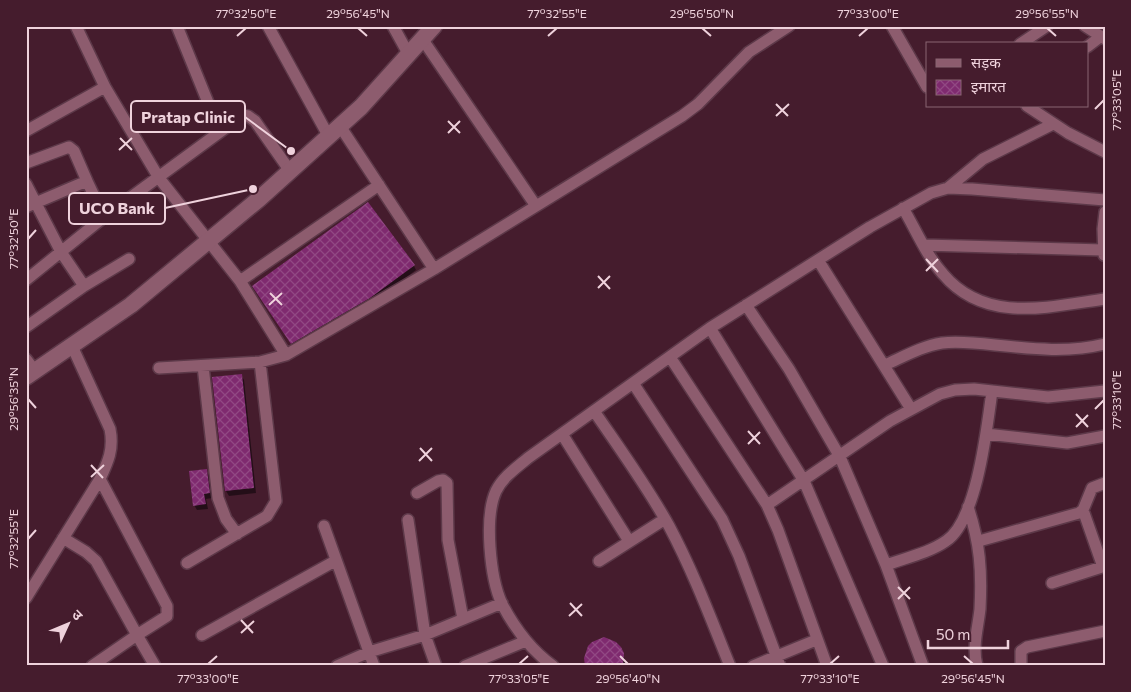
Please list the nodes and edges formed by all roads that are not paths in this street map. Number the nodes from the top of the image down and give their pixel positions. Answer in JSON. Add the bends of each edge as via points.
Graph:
{"nodes":[{"id":1,"x":76,"y":26,"type":"edge"},
{"id":2,"x":177,"y":26,"type":"edge"},
{"id":3,"x":268,"y":26,"type":"edge"},
{"id":4,"x":393,"y":26,"type":"edge"},
{"id":5,"x":434,"y":26,"type":"edge"},
{"id":6,"x":789,"y":26,"type":"edge"},
{"id":7,"x":892,"y":26,"type":"edge"},
{"id":8,"x":1047,"y":26,"type":"edge"},
{"id":9,"x":1086,"y":26,"type":"edge"},
{"id":10,"x":1103,"y":38,"type":"edge"},
{"id":11,"x":423,"y":40,"type":"junction"},
{"id":12,"x":1023,"y":42,"type":"edge"},
{"id":13,"x":1088,"y":47,"type":"edge"},
{"id":14,"x":409,"y":55,"type":"junction"},
{"id":15,"x":926,"y":85,"type":"edge"},
{"id":16,"x":105,"y":87,"type":"junction"},
{"id":17,"x":1030,"y":108,"type":"edge"},
{"id":18,"x":1053,"y":124,"type":"junction"},
{"id":19,"x":26,"y":131,"type":"edge"},
{"id":20,"x":220,"y":132,"type":"junction"},
{"id":21,"x":335,"y":132,"type":"junction"},
{"id":22,"x":1105,"y":152,"type":"edge"},
{"id":23,"x":26,"y":163,"type":"edge"},
{"id":24,"x":290,"y":171,"type":"junction"},
{"id":25,"x":159,"y":178,"type":"junction"},
{"id":26,"x":87,"y":180,"type":"junction"},
{"id":27,"x":26,"y":184,"type":"edge"},
{"id":28,"x":379,"y":185,"type":"junction"},
{"id":29,"x":948,"y":188,"type":"junction"},
{"id":30,"x":1105,"y":200,"type":"edge"},
{"id":31,"x":31,"y":205,"type":"edge"},
{"id":32,"x":536,"y":206,"type":"junction"},
{"id":33,"x":903,"y":208,"type":"junction"},
{"id":34,"x":1105,"y":212,"type":"edge"},
{"id":35,"x":104,"y":217,"type":"junction"},
{"id":36,"x":207,"y":241,"type":"junction"},
{"id":37,"x":924,"y":244,"type":"junction"},
{"id":38,"x":61,"y":252,"type":"junction"},
{"id":39,"x":1104,"y":253,"type":"edge"},
{"id":40,"x":129,"y":259,"type":"dead end"},
{"id":41,"x":818,"y":260,"type":"junction"},
{"id":42,"x":434,"y":270,"type":"junction"},
{"id":43,"x":26,"y":280,"type":"edge"},
{"id":44,"x":240,"y":281,"type":"junction"},
{"id":45,"x":84,"y":286,"type":"junction"},
{"id":46,"x":1105,"y":299,"type":"edge"},
{"id":47,"x":746,"y":305,"type":"junction"},
{"id":48,"x":26,"y":327,"type":"edge"},
{"id":49,"x":710,"y":328,"type":"junction"},
{"id":50,"x":1105,"y":344,"type":"edge"},
{"id":51,"x":72,"y":346,"type":"junction"},
{"id":52,"x":286,"y":355,"type":"junction"},
{"id":53,"x":670,"y":357,"type":"junction"},
{"id":54,"x":260,"y":362,"type":"junction"},
{"id":55,"x":885,"y":365,"type":"junction"},
{"id":56,"x":203,"y":366,"type":"junction"},
{"id":57,"x":158,"y":368,"type":"dead end"},
{"id":58,"x":29,"y":369,"type":"edge"},
{"id":59,"x":633,"y":383,"type":"junction"},
{"id":60,"x":992,"y":391,"type":"junction"},
{"id":61,"x":1105,"y":391,"type":"edge"},
{"id":62,"x":911,"y":408,"type":"junction"},
{"id":63,"x":594,"y":411,"type":"junction"},
{"id":64,"x":562,"y":434,"type":"junction"},
{"id":65,"x":986,"y":434,"type":"junction"},
{"id":66,"x":1105,"y":436,"type":"edge"},
{"id":67,"x":840,"y":457,"type":"junction"},
{"id":68,"x":100,"y":479,"type":"junction"},
{"id":69,"x":804,"y":481,"type":"junction"},
{"id":70,"x":1105,"y":483,"type":"edge"},
{"id":71,"x":417,"y":494,"type":"dead end"},
{"id":72,"x":766,"y":505,"type":"junction"},
{"id":73,"x":968,"y":507,"type":"junction"},
{"id":74,"x":1083,"y":510,"type":"junction"},
{"id":75,"x":664,"y":518,"type":"junction"},
{"id":76,"x":408,"y":520,"type":"dead end"},
{"id":77,"x":324,"y":526,"type":"dead end"},
{"id":78,"x":237,"y":534,"type":"junction"},
{"id":79,"x":63,"y":538,"type":"junction"},
{"id":80,"x":630,"y":541,"type":"junction"},
{"id":81,"x":979,"y":541,"type":"junction"},
{"id":82,"x":335,"y":561,"type":"junction"},
{"id":83,"x":599,"y":561,"type":"dead end"},
{"id":84,"x":187,"y":563,"type":"dead end"},
{"id":85,"x":886,"y":565,"type":"junction"},
{"id":86,"x":1104,"y":567,"type":"edge"},
{"id":87,"x":1052,"y":582,"type":"dead end"},
{"id":88,"x":26,"y":598,"type":"edge"},
{"id":89,"x":502,"y":603,"type":"junction"},
{"id":90,"x":462,"y":619,"type":"junction"},
{"id":91,"x":1105,"y":631,"type":"edge"},
{"id":92,"x":137,"y":635,"type":"junction"},
{"id":93,"x":202,"y":635,"type":"dead end"},
{"id":94,"x":425,"y":635,"type":"junction"},
{"id":95,"x":816,"y":640,"type":"junction"},
{"id":96,"x":526,"y":641,"type":"junction"},
{"id":97,"x":369,"y":652,"type":"junction"},
{"id":98,"x":778,"y":661,"type":"edge"},
{"id":99,"x":92,"y":666,"type":"edge"},
{"id":100,"x":155,"y":666,"type":"edge"},
{"id":101,"x":337,"y":666,"type":"edge"},
{"id":102,"x":374,"y":666,"type":"edge"},
{"id":103,"x":436,"y":666,"type":"edge"},
{"id":104,"x":465,"y":666,"type":"edge"},
{"id":105,"x":553,"y":666,"type":"edge"},
{"id":106,"x":730,"y":666,"type":"edge"},
{"id":107,"x":753,"y":666,"type":"edge"},
{"id":108,"x":827,"y":666,"type":"edge"},
{"id":109,"x":883,"y":666,"type":"edge"},
{"id":110,"x":923,"y":666,"type":"edge"},
{"id":111,"x":977,"y":666,"type":"edge"},
{"id":112,"x":1022,"y":666,"type":"edge"}],
"edges":[{"from":1,"to":16,"type":"street"},
{"from":2,"to":20,"type":"street"},
{"from":3,"to":21,"type":"street"},
{"from":4,"to":14,"type":"street"},
{"from":5,"to":11,"type":"street"},
{"from":6,"to":32,"type":"street","via":[[749,52],[682,116]]},
{"from":7,"to":15,"type":"street"},
{"from":8,"to":12,"type":"street"},
{"from":9,"to":10,"type":"street"},
{"from":10,"to":13,"type":"street"},
{"from":11,"to":14,"type":"street"},
{"from":11,"to":32,"type":"street"},
{"from":14,"to":21,"type":"street"},
{"from":16,"to":19,"type":"street"},
{"from":16,"to":25,"type":"street"},
{"from":17,"to":18,"type":"street"},
{"from":18,"to":22,"type":"street"},
{"from":18,"to":29,"type":"street","via":[[983,159]]},
{"from":20,"to":24,"type":"street","via":[[236,119],[248,116],[255,121]]},
{"from":20,"to":25,"type":"street"},
{"from":21,"to":24,"type":"street"},
{"from":21,"to":28,"type":"street"},
{"from":23,"to":26,"type":"street","via":[[69,147]]},
{"from":24,"to":36,"type":"street"},
{"from":25,"to":35,"type":"street"},
{"from":25,"to":36,"type":"street"},
{"from":26,"to":31,"type":"street"},
{"from":26,"to":35,"type":"street"},
{"from":27,"to":31,"type":"street"},
{"from":28,"to":42,"type":"street"},
{"from":28,"to":44,"type":"street"},
{"from":29,"to":30,"type":"street"},
{"from":29,"to":33,"type":"street"},
{"from":31,"to":38,"type":"street"},
{"from":32,"to":42,"type":"street"},
{"from":33,"to":37,"type":"street"},
{"from":33,"to":41,"type":"street"},
{"from":34,"to":39,"type":"street"},
{"from":35,"to":38,"type":"street"},
{"from":36,"to":44,"type":"street"},
{"from":36,"to":51,"type":"street","via":[[130,305]]},
{"from":37,"to":39,"type":"street"},
{"from":37,"to":46,"type":"street","via":[[956,288],[970,299],[993,306],[1037,308]]},
{"from":38,"to":43,"type":"street"},
{"from":38,"to":45,"type":"street"},
{"from":40,"to":45,"type":"street"},
{"from":41,"to":47,"type":"street"},
{"from":41,"to":55,"type":"street"},
{"from":42,"to":52,"type":"street"},
{"from":44,"to":52,"type":"street"},
{"from":45,"to":48,"type":"street"},
{"from":47,"to":49,"type":"street"},
{"from":47,"to":67,"type":"street","via":[[789,369]]},
{"from":49,"to":53,"type":"street"},
{"from":49,"to":69,"type":"street"},
{"from":50,"to":55,"type":"street","via":[[1050,351],[965,342],[941,343]]},
{"from":51,"to":58,"type":"street"},
{"from":51,"to":68,"type":"street","via":[[110,430],[110,458]]},
{"from":52,"to":54,"type":"street"},
{"from":53,"to":59,"type":"street"},
{"from":53,"to":72,"type":"street"},
{"from":54,"to":56,"type":"street"},
{"from":54,"to":78,"type":"street","via":[[276,501],[267,516]]},
{"from":55,"to":62,"type":"street"},
{"from":56,"to":57,"type":"street"},
{"from":56,"to":78,"type":"street","via":[[218,498],[226,519]]},
{"from":59,"to":63,"type":"street"},
{"from":59,"to":98,"type":"street","via":[[722,519]]},
{"from":60,"to":61,"type":"street","via":[[1048,397]]},
{"from":60,"to":62,"type":"street","via":[[955,390]]},
{"from":60,"to":65,"type":"street"},
{"from":62,"to":67,"type":"street"},
{"from":63,"to":64,"type":"street"},
{"from":63,"to":75,"type":"street"},
{"from":64,"to":80,"type":"street"},
{"from":64,"to":89,"type":"street","via":[[506,477],[490,508],[492,566]]},
{"from":65,"to":66,"type":"street","via":[[1067,443]]},
{"from":65,"to":73,"type":"street"},
{"from":67,"to":69,"type":"street"},
{"from":67,"to":85,"type":"street"},
{"from":68,"to":79,"type":"street"},
{"from":68,"to":92,"type":"street","via":[[167,606],[167,616]]},
{"from":69,"to":72,"type":"street"},
{"from":69,"to":109,"type":"street"},
{"from":70,"to":74,"type":"street","via":[[1092,488]]},
{"from":71,"to":90,"type":"street","via":[[438,481],[447,483],[448,540]]},
{"from":72,"to":95,"type":"street","via":[[778,530]]},
{"from":73,"to":81,"type":"street"},
{"from":73,"to":85,"type":"street","via":[[961,527],[945,542]]},
{"from":74,"to":81,"type":"street"},
{"from":74,"to":86,"type":"street"},
{"from":75,"to":80,"type":"street"},
{"from":75,"to":106,"type":"street","via":[[684,555]]},
{"from":76,"to":94,"type":"street"},
{"from":77,"to":82,"type":"street"},
{"from":78,"to":84,"type":"street"},
{"from":79,"to":88,"type":"street"},
{"from":79,"to":92,"type":"street","via":[[96,561]]},
{"from":80,"to":83,"type":"street"},
{"from":81,"to":111,"type":"street","via":[[980,601],[974,645]]},
{"from":82,"to":93,"type":"street"},
{"from":82,"to":97,"type":"street"},
{"from":85,"to":110,"type":"street"},
{"from":86,"to":87,"type":"street"},
{"from":89,"to":90,"type":"street"},
{"from":89,"to":96,"type":"street"},
{"from":90,"to":94,"type":"street"},
{"from":91,"to":112,"type":"street","via":[[1027,647],[1021,650]]},
{"from":92,"to":99,"type":"street"},
{"from":92,"to":100,"type":"street"},
{"from":94,"to":97,"type":"street"},
{"from":94,"to":103,"type":"street"},
{"from":95,"to":98,"type":"street"},
{"from":95,"to":108,"type":"street"},
{"from":96,"to":104,"type":"street"},
{"from":96,"to":105,"type":"street"},
{"from":97,"to":101,"type":"street"},
{"from":97,"to":102,"type":"street"},
{"from":98,"to":107,"type":"street"}]}
